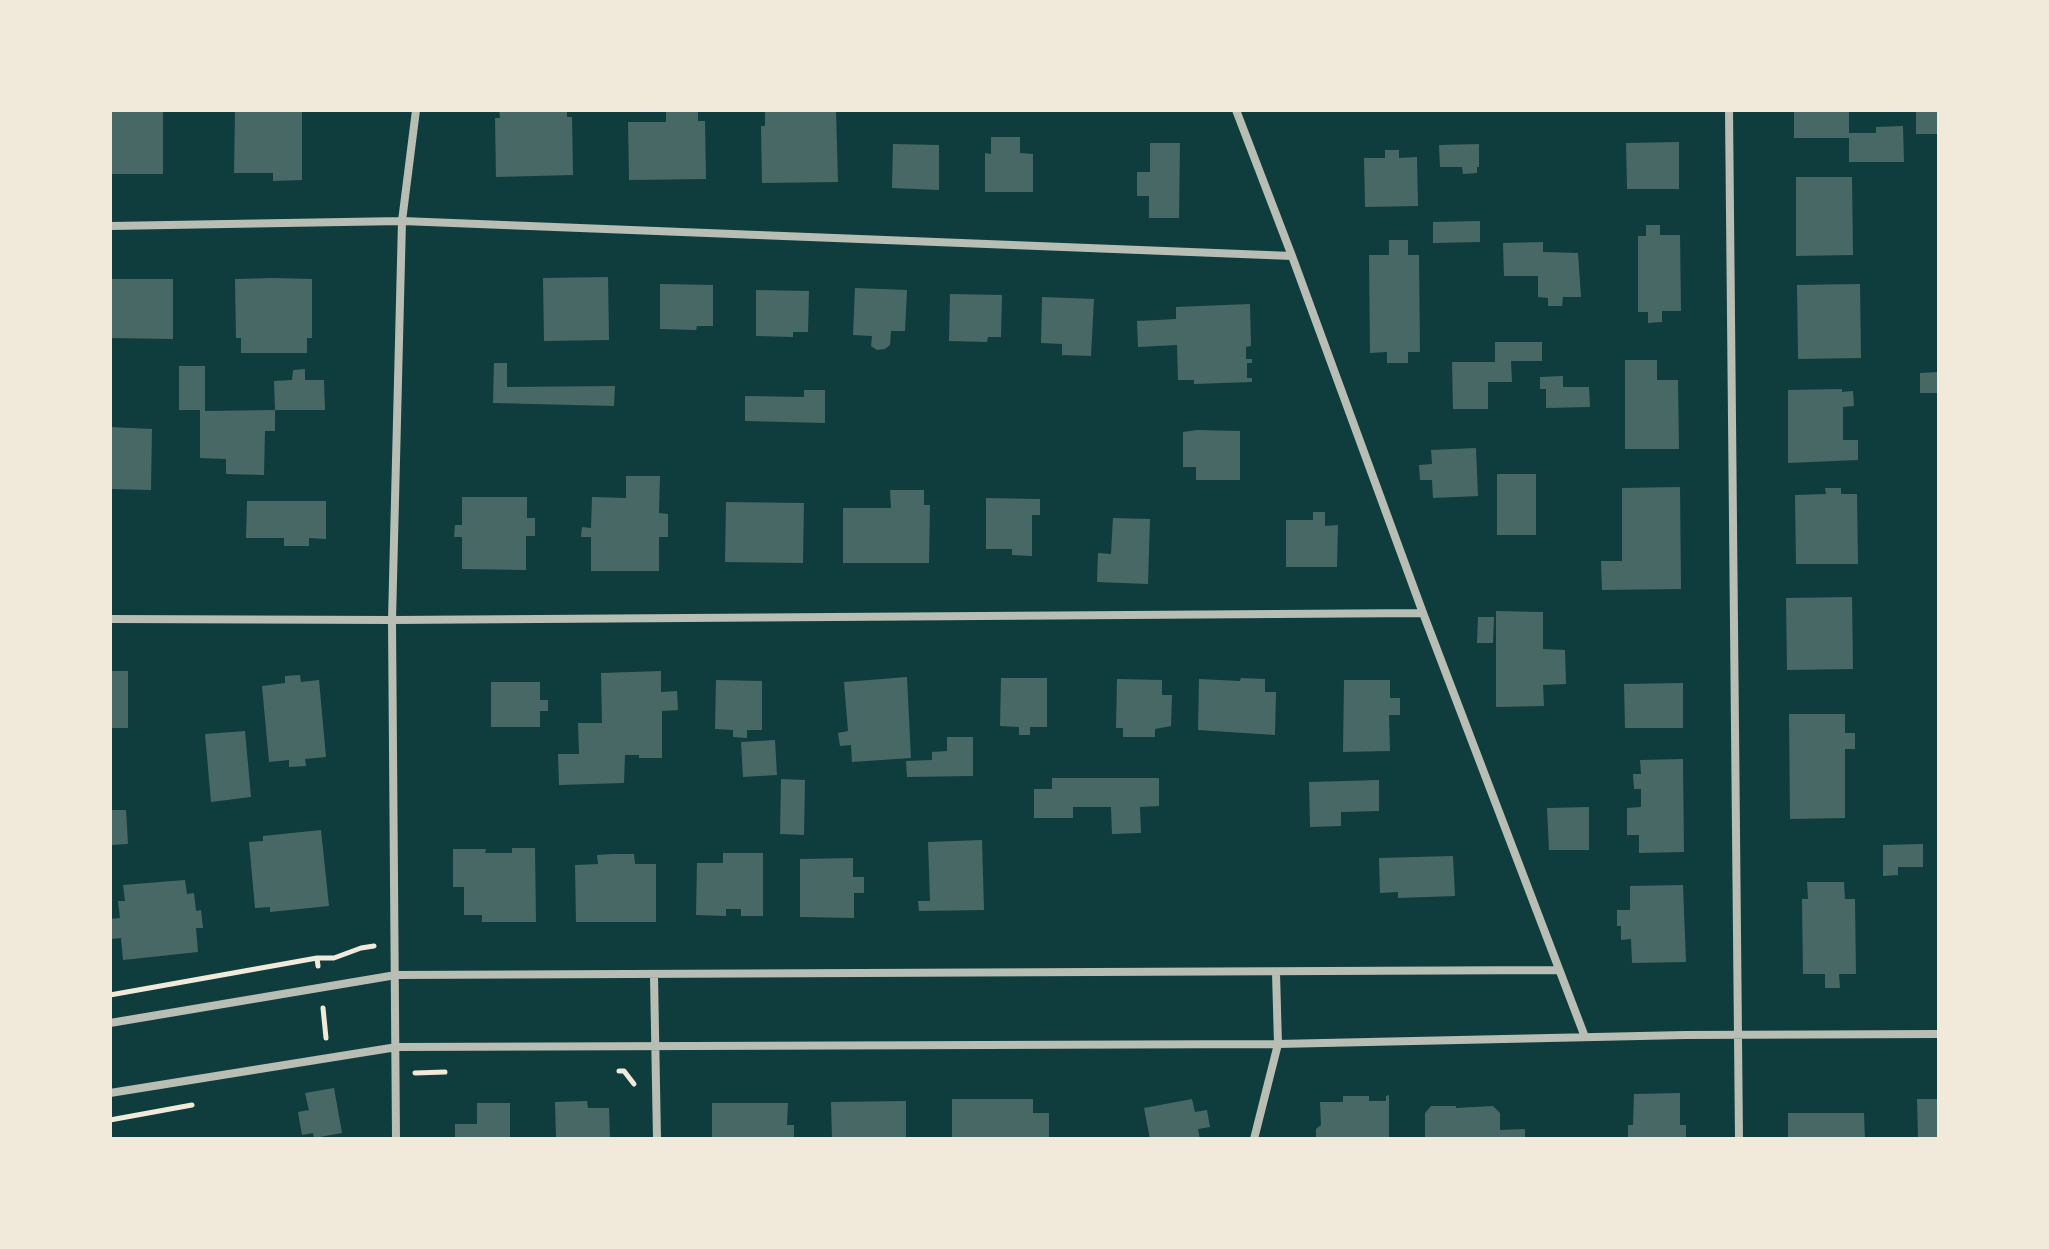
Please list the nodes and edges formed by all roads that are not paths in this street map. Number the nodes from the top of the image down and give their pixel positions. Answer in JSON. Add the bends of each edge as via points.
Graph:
{"nodes":[{"id":1,"x":416,"y":110,"type":"edge"},
{"id":2,"x":1236,"y":110,"type":"edge"},
{"id":3,"x":1729,"y":110,"type":"edge"},
{"id":4,"x":402,"y":221,"type":"junction"},
{"id":5,"x":110,"y":226,"type":"edge"},
{"id":6,"x":1292,"y":256,"type":"junction"},
{"id":7,"x":1423,"y":613,"type":"junction"},
{"id":8,"x":110,"y":619,"type":"edge"},
{"id":9,"x":392,"y":620,"type":"junction"},
{"id":10,"x":1559,"y":970,"type":"junction"},
{"id":11,"x":1276,"y":973,"type":"junction"},
{"id":12,"x":396,"y":975,"type":"junction"},
{"id":13,"x":654,"y":976,"type":"junction"},
{"id":14,"x":110,"y":1023,"type":"edge"},
{"id":15,"x":1739,"y":1034,"type":"junction"},
{"id":16,"x":1939,"y":1034,"type":"edge"},
{"id":17,"x":1585,"y":1037,"type":"junction"},
{"id":18,"x":656,"y":1044,"type":"junction"},
{"id":19,"x":1278,"y":1044,"type":"junction"},
{"id":20,"x":397,"y":1047,"type":"junction"},
{"id":21,"x":110,"y":1093,"type":"edge"},
{"id":22,"x":396,"y":1139,"type":"edge"},
{"id":23,"x":657,"y":1139,"type":"edge"},
{"id":24,"x":1254,"y":1139,"type":"edge"},
{"id":25,"x":1739,"y":1139,"type":"edge"}],
"edges":[{"from":1,"to":4,"type":"street"},
{"from":2,"to":6,"type":"street"},
{"from":3,"to":15,"type":"street"},
{"from":4,"to":5,"type":"street"},
{"from":4,"to":6,"type":"street"},
{"from":4,"to":9,"type":"street"},
{"from":6,"to":7,"type":"street"},
{"from":7,"to":9,"type":"street"},
{"from":7,"to":10,"type":"street"},
{"from":8,"to":9,"type":"street"},
{"from":9,"to":12,"type":"street"},
{"from":10,"to":11,"type":"street"},
{"from":10,"to":17,"type":"street"},
{"from":11,"to":13,"type":"street"},
{"from":11,"to":19,"type":"street"},
{"from":12,"to":13,"type":"street"},
{"from":12,"to":14,"type":"street"},
{"from":12,"to":20,"type":"street"},
{"from":13,"to":18,"type":"street"},
{"from":15,"to":16,"type":"street"},
{"from":15,"to":17,"type":"street"},
{"from":15,"to":25,"type":"street"},
{"from":17,"to":19,"type":"street"},
{"from":18,"to":19,"type":"street"},
{"from":18,"to":20,"type":"street"},
{"from":18,"to":23,"type":"street"},
{"from":19,"to":24,"type":"street"},
{"from":20,"to":21,"type":"street"},
{"from":20,"to":22,"type":"street"}]}
